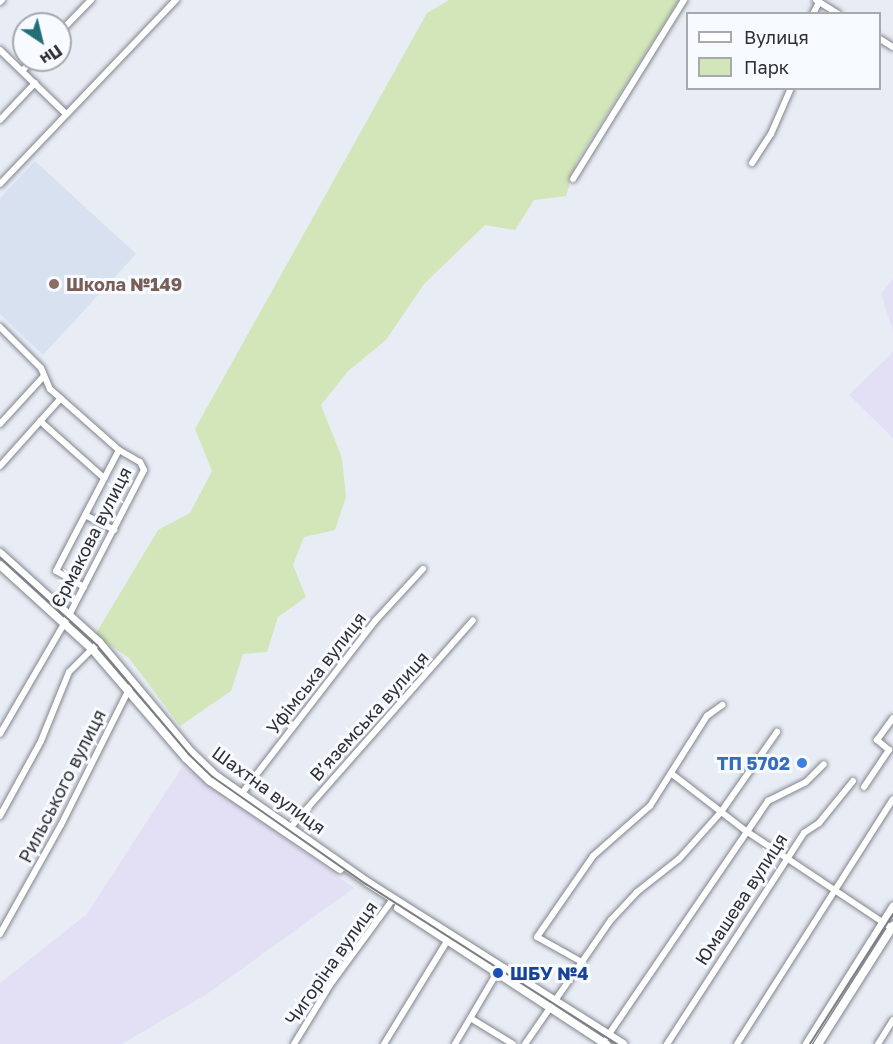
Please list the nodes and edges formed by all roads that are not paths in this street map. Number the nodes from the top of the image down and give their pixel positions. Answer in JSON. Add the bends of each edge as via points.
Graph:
{"nodes":[{"id":1,"x":91,"y":0,"type":"edge"},
{"id":2,"x":176,"y":0,"type":"edge"},
{"id":3,"x":684,"y":0,"type":"edge"},
{"id":4,"x":818,"y":1,"type":"edge"},
{"id":5,"x":835,"y":12,"type":"edge"},
{"id":6,"x":72,"y":20,"type":"edge"},
{"id":7,"x":0,"y":50,"type":"edge"},
{"id":8,"x":12,"y":61,"type":"edge"},
{"id":9,"x":23,"y":72,"type":"edge"},
{"id":10,"x":35,"y":82,"type":"junction"},
{"id":11,"x":790,"y":90,"type":"edge"},
{"id":12,"x":66,"y":114,"type":"junction"},
{"id":13,"x":0,"y":120,"type":"edge"},
{"id":14,"x":752,"y":163,"type":"dead end"},
{"id":15,"x":573,"y":179,"type":"dead end"},
{"id":16,"x":0,"y":184,"type":"edge"},
{"id":17,"x":0,"y":327,"type":"edge"},
{"id":18,"x":44,"y":376,"type":"junction"},
{"id":19,"x":61,"y":398,"type":"junction"},
{"id":20,"x":40,"y":421,"type":"junction"},
{"id":21,"x":0,"y":424,"type":"edge"},
{"id":22,"x":119,"y":450,"type":"junction"},
{"id":23,"x":0,"y":466,"type":"edge"},
{"id":24,"x":104,"y":478,"type":"junction"},
{"id":25,"x":85,"y":515,"type":"junction"},
{"id":26,"x":114,"y":530,"type":"junction"},
{"id":27,"x":0,"y":553,"type":"edge"},
{"id":28,"x":0,"y":565,"type":"edge"},
{"id":29,"x":423,"y":568,"type":"dead end"},
{"id":30,"x":84,"y":586,"type":"junction"},
{"id":31,"x":69,"y":614,"type":"junction"},
{"id":32,"x":473,"y":620,"type":"dead end"},
{"id":33,"x":64,"y":623,"type":"junction"},
{"id":34,"x":99,"y":642,"type":"junction"},
{"id":35,"x":93,"y":650,"type":"junction"},
{"id":36,"x":133,"y":682,"type":"junction"},
{"id":37,"x":128,"y":691,"type":"junction"},
{"id":38,"x":722,"y":705,"type":"dead end"},
{"id":39,"x":893,"y":718,"type":"edge"},
{"id":40,"x":777,"y":732,"type":"dead end"},
{"id":41,"x":0,"y":734,"type":"edge"},
{"id":42,"x":824,"y":764,"type":"dead end"},
{"id":43,"x":672,"y":774,"type":"junction"},
{"id":44,"x":853,"y":781,"type":"dead end"},
{"id":45,"x":864,"y":787,"type":"dead end"},
{"id":46,"x":240,"y":796,"type":"junction"},
{"id":47,"x":893,"y":800,"type":"edge"},
{"id":48,"x":721,"y":812,"type":"junction"},
{"id":49,"x":0,"y":816,"type":"edge"},
{"id":50,"x":289,"y":829,"type":"junction"},
{"id":51,"x":746,"y":831,"type":"junction"},
{"id":52,"x":787,"y":859,"type":"junction"},
{"id":53,"x":833,"y":890,"type":"junction"},
{"id":54,"x":392,"y":901,"type":"junction"},
{"id":55,"x":893,"y":908,"type":"edge"},
{"id":56,"x":883,"y":923,"type":"junction"},
{"id":57,"x":892,"y":928,"type":"edge"},
{"id":58,"x":0,"y":934,"type":"edge"},
{"id":59,"x":447,"y":941,"type":"junction"},
{"id":60,"x":580,"y":961,"type":"junction"},
{"id":61,"x":498,"y":972,"type":"junction"},
{"id":62,"x":552,"y":1005,"type":"junction"},
{"id":63,"x":472,"y":1019,"type":"junction"},
{"id":64,"x":893,"y":1020,"type":"edge"},
{"id":65,"x":605,"y":1041,"type":"edge"},
{"id":66,"x":294,"y":1044,"type":"edge"},
{"id":67,"x":384,"y":1044,"type":"edge"},
{"id":68,"x":455,"y":1044,"type":"edge"},
{"id":69,"x":513,"y":1044,"type":"edge"},
{"id":70,"x":525,"y":1044,"type":"edge"},
{"id":71,"x":623,"y":1044,"type":"edge"},
{"id":72,"x":667,"y":1044,"type":"edge"},
{"id":73,"x":737,"y":1044,"type":"edge"},
{"id":74,"x":807,"y":1044,"type":"edge"},
{"id":75,"x":818,"y":1044,"type":"edge"},
{"id":76,"x":878,"y":1044,"type":"edge"}],
"edges":[{"from":1,"to":6,"type":"street"},
{"from":2,"to":12,"type":"street"},
{"from":3,"to":15,"type":"street"},
{"from":4,"to":5,"type":"street"},
{"from":7,"to":8,"type":"street"},
{"from":9,"to":10,"type":"street"},
{"from":10,"to":12,"type":"street"},
{"from":10,"to":13,"type":"street"},
{"from":11,"to":14,"type":"street","via":[[771,134]]},
{"from":12,"to":16,"type":"street"},
{"from":17,"to":18,"type":"street","name":"Єрмакова вулиця","via":[[41,368]]},
{"from":18,"to":19,"type":"street","name":"Єрмакова вулиця"},
{"from":18,"to":21,"type":"street"},
{"from":19,"to":20,"type":"street"},
{"from":19,"to":22,"type":"street","name":"Єрмакова вулиця"},
{"from":20,"to":23,"type":"street"},
{"from":20,"to":24,"type":"street"},
{"from":22,"to":24,"type":"street"},
{"from":22,"to":26,"type":"street","name":"Єрмакова вулиця","via":[[140,462],[144,470]]},
{"from":24,"to":25,"type":"street"},
{"from":25,"to":26,"type":"street"},
{"from":25,"to":30,"type":"street","via":[[56,571]]},
{"from":26,"to":30,"type":"street","name":"Єрмакова вулиця"},
{"from":27,"to":31,"type":"main road","name":"Шахтна вулиця"},
{"from":28,"to":33,"type":"main road","name":"Шахтна вулиця"},
{"from":29,"to":46,"type":"street","name":"Уфімська вулиця","via":[[375,621]]},
{"from":30,"to":31,"type":"street","name":"Єрмакова вулиця"},
{"from":31,"to":33,"type":"street","name":"Єрмакова вулиця"},
{"from":31,"to":34,"type":"main road","name":"Шахтна вулиця"},
{"from":32,"to":50,"type":"street","name":"В’яземська вулиця"},
{"from":33,"to":35,"type":"main road","name":"Шахтна вулиця"},
{"from":33,"to":41,"type":"street","name":"Єрмакова вулиця"},
{"from":34,"to":35,"type":"street"},
{"from":34,"to":36,"type":"main road","name":"Шахтна вулиця"},
{"from":35,"to":37,"type":"main road","name":"Шахтна вулиця"},
{"from":35,"to":49,"type":"street","via":[[69,672],[41,741]]},
{"from":36,"to":37,"type":"street","name":"Рильського вулиця"},
{"from":36,"to":46,"type":"main road","name":"Шахтна вулиця","via":[[191,753]]},
{"from":37,"to":46,"type":"main road","name":"Шахтна вулиця","via":[[186,758]]},
{"from":37,"to":58,"type":"street","name":"Рильського вулиця","via":[[61,825]]},
{"from":38,"to":43,"type":"street","via":[[708,716]]},
{"from":39,"to":45,"type":"street","via":[[878,740],[889,750]]},
{"from":40,"to":48,"type":"street"},
{"from":42,"to":51,"type":"street","via":[[806,782],[768,801]]},
{"from":43,"to":48,"type":"street"},
{"from":43,"to":60,"type":"street","via":[[650,806],[592,856],[537,937]]},
{"from":44,"to":52,"type":"street","name":"Юмашева вулиця","via":[[819,823],[804,832]]},
{"from":46,"to":50,"type":"main road","name":"Шахтна вулиця"},
{"from":47,"to":53,"type":"street"},
{"from":48,"to":51,"type":"street"},
{"from":48,"to":60,"type":"street","via":[[679,859],[637,892]]},
{"from":50,"to":54,"type":"main road","name":"Шахтна вулиця"},
{"from":51,"to":52,"type":"street"},
{"from":51,"to":65,"type":"street"},
{"from":52,"to":53,"type":"street"},
{"from":52,"to":72,"type":"street","name":"Юмашева вулиця"},
{"from":53,"to":56,"type":"street"},
{"from":53,"to":73,"type":"street"},
{"from":54,"to":59,"type":"main road","name":"Шахтна вулиця"},
{"from":54,"to":61,"type":"main road","name":"Шахтна вулиця"},
{"from":54,"to":66,"type":"street","name":"Чигоріна вулиця","via":[[330,985]]},
{"from":55,"to":56,"type":"main road"},
{"from":56,"to":57,"type":"street"},
{"from":56,"to":74,"type":"main road"},
{"from":57,"to":75,"type":"main road"},
{"from":59,"to":61,"type":"main road","name":"Шахтна вулиця"},
{"from":59,"to":67,"type":"street"},
{"from":60,"to":62,"type":"street"},
{"from":61,"to":62,"type":"main road","name":"Шахтна вулиця"},
{"from":61,"to":63,"type":"street"},
{"from":62,"to":65,"type":"main road","name":"Шахтна вулиця"},
{"from":62,"to":70,"type":"street"},
{"from":63,"to":68,"type":"street"},
{"from":63,"to":69,"type":"street"},
{"from":64,"to":76,"type":"street"},
{"from":65,"to":71,"type":"main road","name":"Шахтна вулиця"}]}
